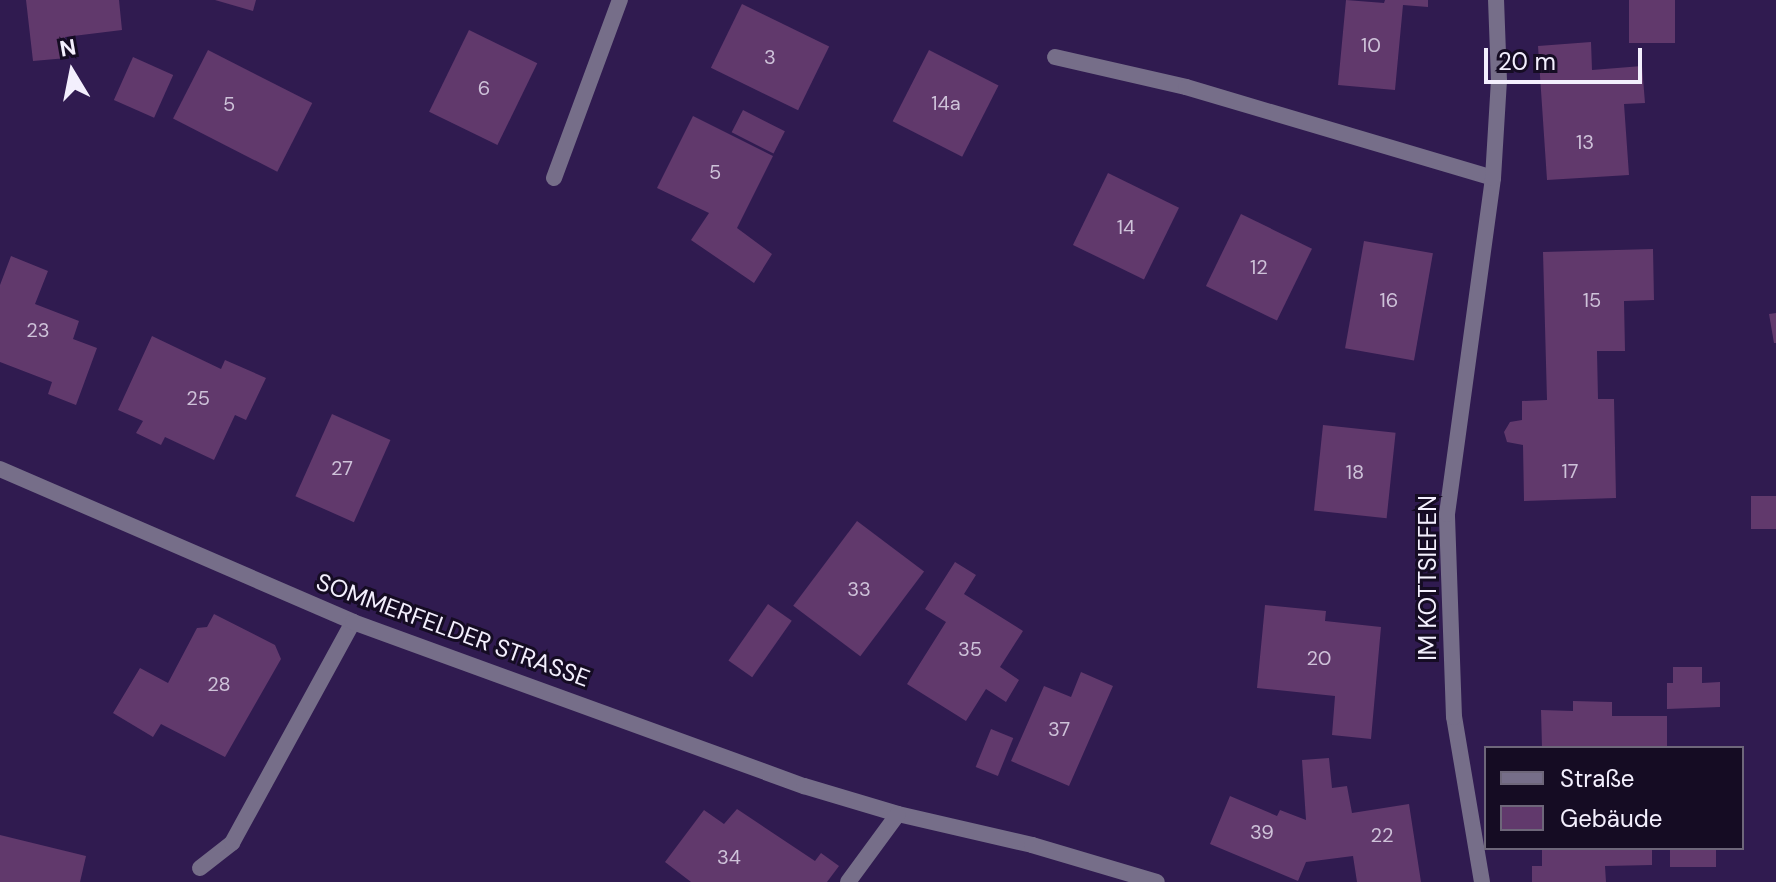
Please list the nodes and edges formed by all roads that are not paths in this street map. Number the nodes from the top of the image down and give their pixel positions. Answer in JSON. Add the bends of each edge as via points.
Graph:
{"nodes":[{"id":1,"x":620,"y":0,"type":"edge"},
{"id":2,"x":1496,"y":0,"type":"edge"},
{"id":3,"x":1055,"y":57,"type":"dead end"},
{"id":4,"x":554,"y":178,"type":"dead end"},
{"id":5,"x":1493,"y":178,"type":"junction"},
{"id":6,"x":0,"y":469,"type":"edge"},
{"id":7,"x":353,"y":622,"type":"junction"},
{"id":8,"x":898,"y":814,"type":"junction"},
{"id":9,"x":200,"y":868,"type":"dead end"},
{"id":10,"x":848,"y":882,"type":"edge"},
{"id":11,"x":1157,"y":882,"type":"edge"},
{"id":12,"x":1482,"y":882,"type":"edge"}],
"edges":[{"from":1,"to":4,"type":"street"},
{"from":2,"to":5,"type":"street","name":"IM KOTTSIEFEN","via":[[1499,81]]},
{"from":3,"to":5,"type":"street","via":[[1186,87]]},
{"from":5,"to":12,"type":"street","name":"IM KOTTSIEFEN","via":[[1447,514],[1454,717]]},
{"from":6,"to":7,"type":"street","name":"SOMMERFELDER STRASSE"},
{"from":7,"to":8,"type":"street","name":"SOMMERFELDER STRASSE","via":[[804,786]]},
{"from":7,"to":9,"type":"street","via":[[232,843]]},
{"from":8,"to":10,"type":"street"},
{"from":8,"to":11,"type":"street","name":"SOMMERFELDER STRASSE","via":[[1032,845]]}]}
